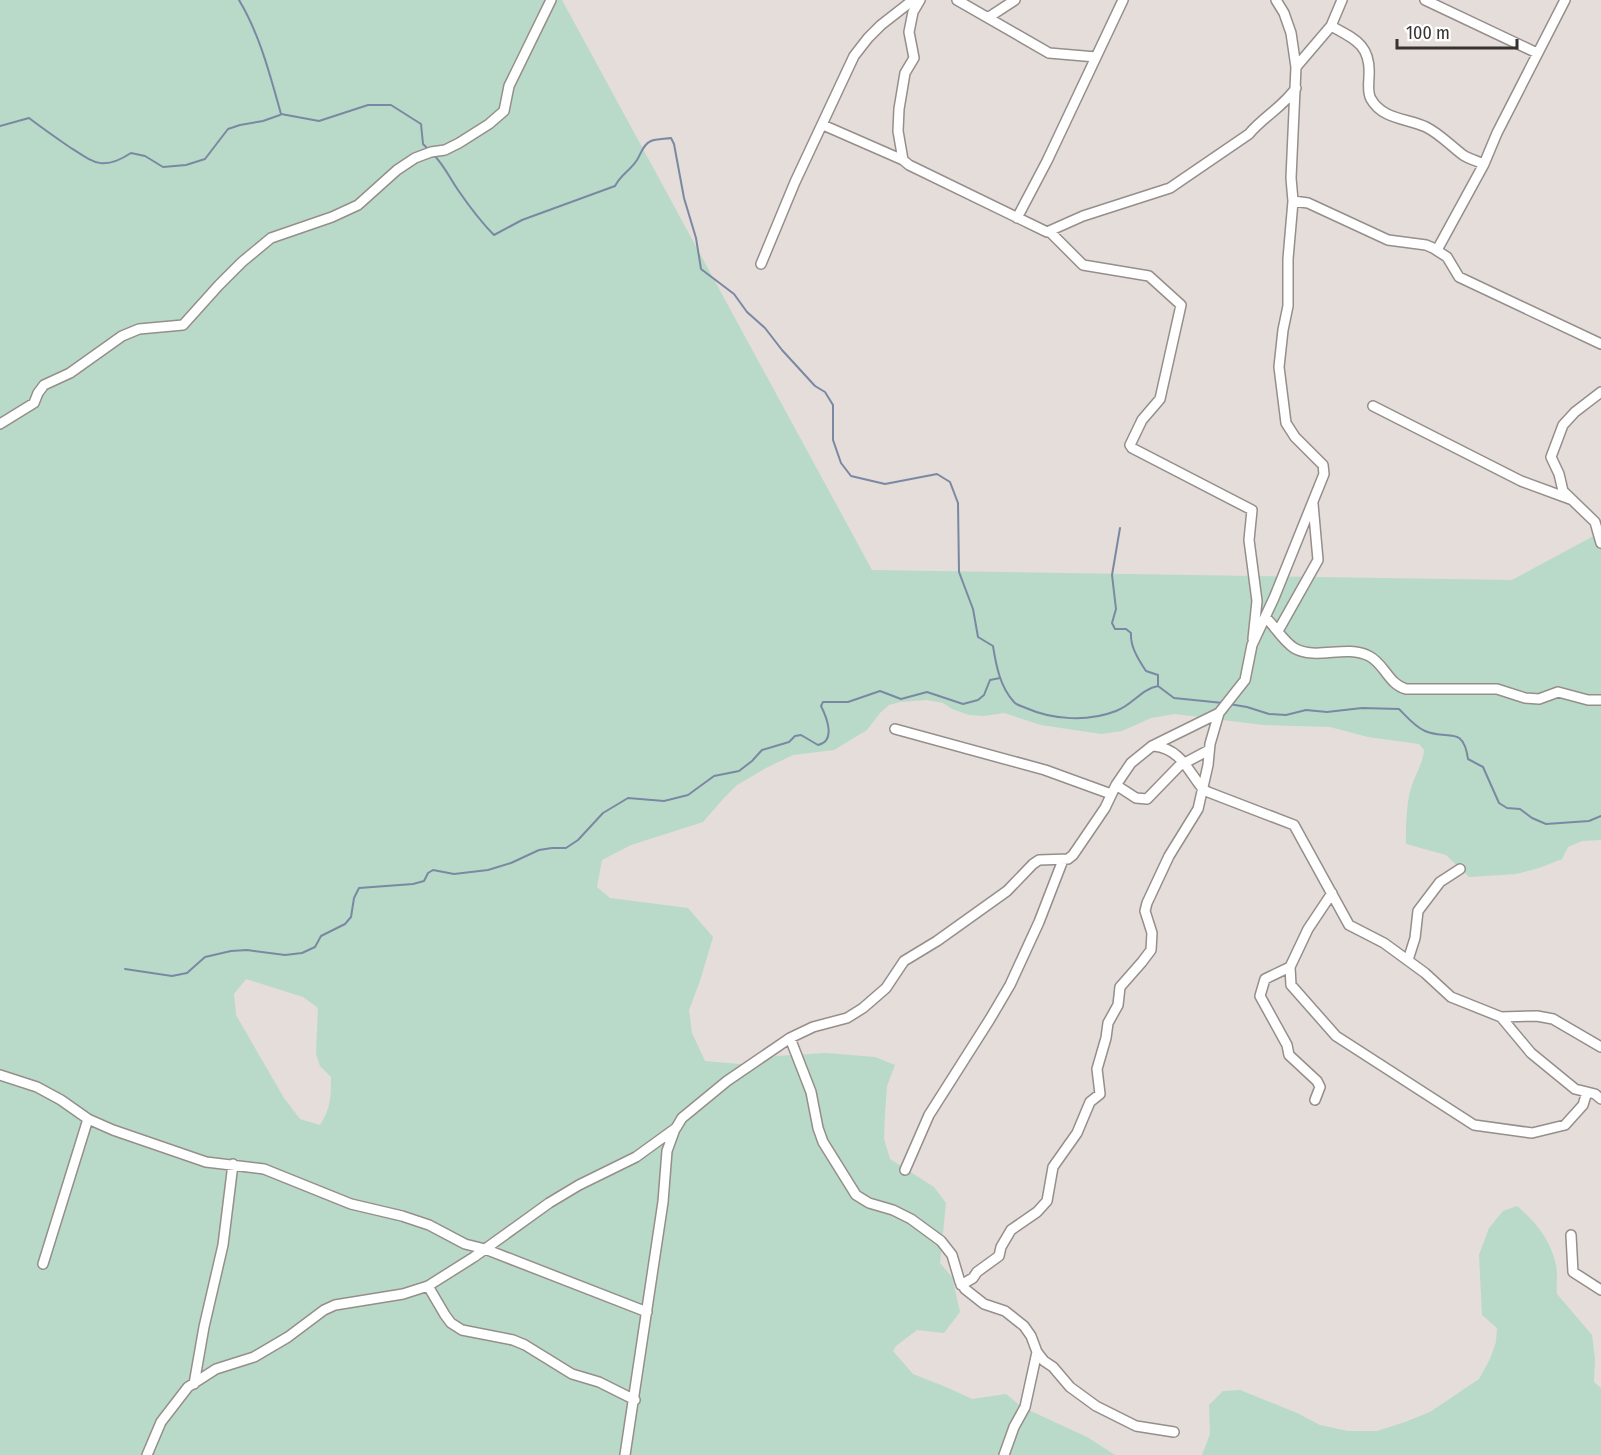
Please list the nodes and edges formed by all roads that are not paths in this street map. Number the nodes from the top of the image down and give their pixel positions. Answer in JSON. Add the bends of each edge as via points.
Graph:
{"nodes":[{"id":1,"x":551,"y":0,"type":"edge"},
{"id":2,"x":913,"y":0,"type":"edge"},
{"id":3,"x":920,"y":0,"type":"edge"},
{"id":4,"x":957,"y":0,"type":"edge"},
{"id":5,"x":1015,"y":0,"type":"edge"},
{"id":6,"x":1123,"y":0,"type":"edge"},
{"id":7,"x":1276,"y":0,"type":"edge"},
{"id":8,"x":1342,"y":0,"type":"edge"},
{"id":9,"x":1425,"y":0,"type":"edge"},
{"id":10,"x":1565,"y":0,"type":"edge"},
{"id":11,"x":989,"y":17,"type":"junction"},
{"id":12,"x":1331,"y":26,"type":"junction"},
{"id":13,"x":1538,"y":52,"type":"junction"},
{"id":14,"x":1096,"y":57,"type":"junction"},
{"id":15,"x":1296,"y":67,"type":"junction"},
{"id":16,"x":1296,"y":88,"type":"junction"},
{"id":17,"x":822,"y":125,"type":"junction"},
{"id":18,"x":903,"y":160,"type":"junction"},
{"id":19,"x":1484,"y":164,"type":"junction"},
{"id":20,"x":1293,"y":201,"type":"junction"},
{"id":21,"x":1017,"y":218,"type":"junction"},
{"id":22,"x":1050,"y":232,"type":"junction"},
{"id":23,"x":1437,"y":250,"type":"junction"},
{"id":24,"x":761,"y":264,"type":"dead end"},
{"id":25,"x":1601,"y":344,"type":"edge"},
{"id":26,"x":1601,"y":392,"type":"edge"},
{"id":27,"x":1373,"y":406,"type":"dead end"},
{"id":28,"x":0,"y":424,"type":"edge"},
{"id":29,"x":1569,"y":499,"type":"junction"},
{"id":30,"x":1313,"y":502,"type":"junction"},
{"id":31,"x":1601,"y":543,"type":"edge"},
{"id":32,"x":1265,"y":617,"type":"junction"},
{"id":33,"x":1278,"y":631,"type":"junction"},
{"id":34,"x":1252,"y":645,"type":"junction"},
{"id":35,"x":1601,"y":694,"type":"edge"},
{"id":36,"x":1588,"y":700,"type":"junction"},
{"id":37,"x":1601,"y":700,"type":"edge"},
{"id":38,"x":1220,"y":713,"type":"junction"},
{"id":39,"x":895,"y":729,"type":"dead end"},
{"id":40,"x":1152,"y":746,"type":"junction"},
{"id":41,"x":1209,"y":750,"type":"junction"},
{"id":42,"x":1183,"y":762,"type":"junction"},
{"id":43,"x":1203,"y":789,"type":"junction"},
{"id":44,"x":1113,"y":790,"type":"junction"},
{"id":45,"x":1063,"y":860,"type":"junction"},
{"id":46,"x":1460,"y":869,"type":"dead end"},
{"id":47,"x":1332,"y":893,"type":"junction"},
{"id":48,"x":1407,"y":960,"type":"junction"},
{"id":49,"x":1290,"y":967,"type":"junction"},
{"id":50,"x":1501,"y":1017,"type":"junction"},
{"id":51,"x":790,"y":1038,"type":"junction"},
{"id":52,"x":1601,"y":1047,"type":"edge"},
{"id":53,"x":0,"y":1075,"type":"edge"},
{"id":54,"x":1587,"y":1092,"type":"junction"},
{"id":55,"x":1601,"y":1099,"type":"edge"},
{"id":56,"x":1315,"y":1100,"type":"dead end"},
{"id":57,"x":88,"y":1119,"type":"junction"},
{"id":58,"x":676,"y":1128,"type":"junction"},
{"id":59,"x":233,"y":1164,"type":"junction"},
{"id":60,"x":905,"y":1170,"type":"dead end"},
{"id":61,"x":1571,"y":1235,"type":"dead end"},
{"id":62,"x":485,"y":1249,"type":"junction"},
{"id":63,"x":44,"y":1263,"type":"dead end"},
{"id":64,"x":962,"y":1285,"type":"junction"},
{"id":65,"x":428,"y":1287,"type":"junction"},
{"id":66,"x":1601,"y":1290,"type":"edge"},
{"id":67,"x":647,"y":1312,"type":"junction"},
{"id":68,"x":1037,"y":1352,"type":"junction"},
{"id":69,"x":194,"y":1384,"type":"junction"},
{"id":70,"x":635,"y":1400,"type":"junction"},
{"id":71,"x":1174,"y":1432,"type":"dead end"},
{"id":72,"x":147,"y":1455,"type":"edge"},
{"id":73,"x":625,"y":1455,"type":"edge"},
{"id":74,"x":1004,"y":1455,"type":"edge"}],
"edges":[{"from":1,"to":28,"type":"street","via":[[509,86],[504,111],[489,124],[445,150],[415,158],[358,205],[271,238],[234,269],[183,326],[139,329],[122,336],[70,373],[44,385],[34,404]]},
{"from":2,"to":17,"type":"street","via":[[881,25],[854,56]]},
{"from":3,"to":18,"type":"street","via":[[909,32],[914,58],[907,67],[899,109]]},
{"from":4,"to":11,"type":"street"},
{"from":5,"to":11,"type":"street"},
{"from":6,"to":14,"type":"street"},
{"from":7,"to":15,"type":"street","via":[[1292,33]]},
{"from":8,"to":12,"type":"street"},
{"from":9,"to":13,"type":"street"},
{"from":10,"to":13,"type":"street"},
{"from":11,"to":14,"type":"street","via":[[1049,53]]},
{"from":12,"to":15,"type":"street"},
{"from":12,"to":19,"type":"street","via":[[1356,40],[1366,53],[1370,62],[1370,97],[1378,107],[1394,119],[1428,128],[1464,156]]},
{"from":13,"to":19,"type":"street"},
{"from":14,"to":21,"type":"street"},
{"from":15,"to":16,"type":"street"},
{"from":16,"to":20,"type":"street"},
{"from":16,"to":22,"type":"street","via":[[1249,134],[1170,188],[1083,216]]},
{"from":17,"to":18,"type":"street"},
{"from":17,"to":24,"type":"street"},
{"from":18,"to":21,"type":"street"},
{"from":19,"to":23,"type":"street"},
{"from":20,"to":23,"type":"street","via":[[1308,203],[1396,243],[1426,245]]},
{"from":20,"to":30,"type":"street","via":[[1288,306],[1279,367],[1286,423],[1323,465]]},
{"from":21,"to":22,"type":"street"},
{"from":22,"to":34,"type":"street","via":[[1083,265],[1149,276],[1181,305],[1160,399],[1142,420],[1130,445],[1251,510],[1249,540],[1257,601]]},
{"from":23,"to":25,"type":"street","via":[[1448,257],[1459,277]]},
{"from":26,"to":29,"type":"street","via":[[1563,425],[1552,452]]},
{"from":27,"to":29,"type":"street","via":[[1521,481]]},
{"from":29,"to":31,"type":"street","via":[[1595,522]]},
{"from":30,"to":32,"type":"street"},
{"from":30,"to":33,"type":"street","via":[[1318,560]]},
{"from":32,"to":33,"type":"street"},
{"from":32,"to":34,"type":"street"},
{"from":33,"to":36,"type":"street","via":[[1295,648],[1304,651],[1367,654],[1397,686],[1406,689],[1497,689],[1539,699],[1558,692]]},
{"from":34,"to":38,"type":"street","via":[[1245,680]]},
{"from":35,"to":36,"type":"street"},
{"from":36,"to":37,"type":"street"},
{"from":38,"to":40,"type":"street"},
{"from":38,"to":41,"type":"street"},
{"from":39,"to":44,"type":"street"},
{"from":40,"to":42,"type":"street","via":[[1171,750]]},
{"from":40,"to":44,"type":"street","via":[[1131,763]]},
{"from":41,"to":42,"type":"street"},
{"from":41,"to":43,"type":"street"},
{"from":42,"to":43,"type":"street"},
{"from":42,"to":44,"type":"street","via":[[1147,799]]},
{"from":43,"to":47,"type":"street","via":[[1294,825]]},
{"from":43,"to":64,"type":"street","via":[[1195,817],[1178,839],[1147,903],[1151,950],[1120,987],[1097,1069],[1100,1094],[1090,1102],[1077,1133],[1053,1167],[1047,1201],[1011,1230],[999,1256]]},
{"from":44,"to":45,"type":"street","via":[[1076,852]]},
{"from":45,"to":51,"type":"street","via":[[1040,860],[1033,864],[1007,891],[904,961],[886,988],[853,1014]]},
{"from":45,"to":60,"type":"street","via":[[1010,985],[929,1114]]},
{"from":46,"to":48,"type":"street","via":[[1440,882],[1418,911]]},
{"from":47,"to":48,"type":"street","via":[[1348,925]]},
{"from":47,"to":49,"type":"street","via":[[1308,929]]},
{"from":48,"to":50,"type":"street","via":[[1451,997]]},
{"from":49,"to":54,"type":"street","via":[[1291,985],[1336,1036],[1474,1125],[1532,1133],[1565,1125],[1583,1105]]},
{"from":49,"to":56,"type":"street","via":[[1265,979],[1260,996],[1289,1055],[1317,1081],[1320,1087]]},
{"from":50,"to":52,"type":"street","via":[[1553,1019]]},
{"from":50,"to":54,"type":"street","via":[[1531,1053],[1575,1089]]},
{"from":51,"to":58,"type":"street","via":[[709,1095]]},
{"from":51,"to":64,"type":"street","via":[[811,1092],[823,1142],[853,1190],[868,1203],[893,1209],[911,1219],[941,1241],[952,1255]]},
{"from":53,"to":57,"type":"street","via":[[37,1087]]},
{"from":54,"to":55,"type":"street"},
{"from":57,"to":59,"type":"street","via":[[189,1158]]},
{"from":57,"to":63,"type":"street"},
{"from":58,"to":62,"type":"street","via":[[636,1157],[549,1203]]},
{"from":58,"to":67,"type":"street","via":[[667,1151]]},
{"from":59,"to":62,"type":"street","via":[[264,1169],[351,1204],[429,1225],[465,1244]]},
{"from":59,"to":69,"type":"street","via":[[223,1245]]},
{"from":61,"to":66,"type":"street","via":[[1573,1272]]},
{"from":62,"to":65,"type":"street"},
{"from":62,"to":67,"type":"street"},
{"from":64,"to":68,"type":"street","via":[[984,1304],[1005,1311],[1024,1326]]},
{"from":65,"to":69,"type":"street","via":[[335,1305],[254,1357],[216,1369]]},
{"from":65,"to":70,"type":"street","via":[[451,1323],[462,1330],[513,1340],[572,1374]]},
{"from":67,"to":70,"type":"street"},
{"from":68,"to":71,"type":"street","via":[[1070,1387],[1095,1406],[1136,1426]]},
{"from":68,"to":74,"type":"street","via":[[1025,1407]]},
{"from":69,"to":72,"type":"street","via":[[161,1422]]},
{"from":70,"to":73,"type":"street"}]}
